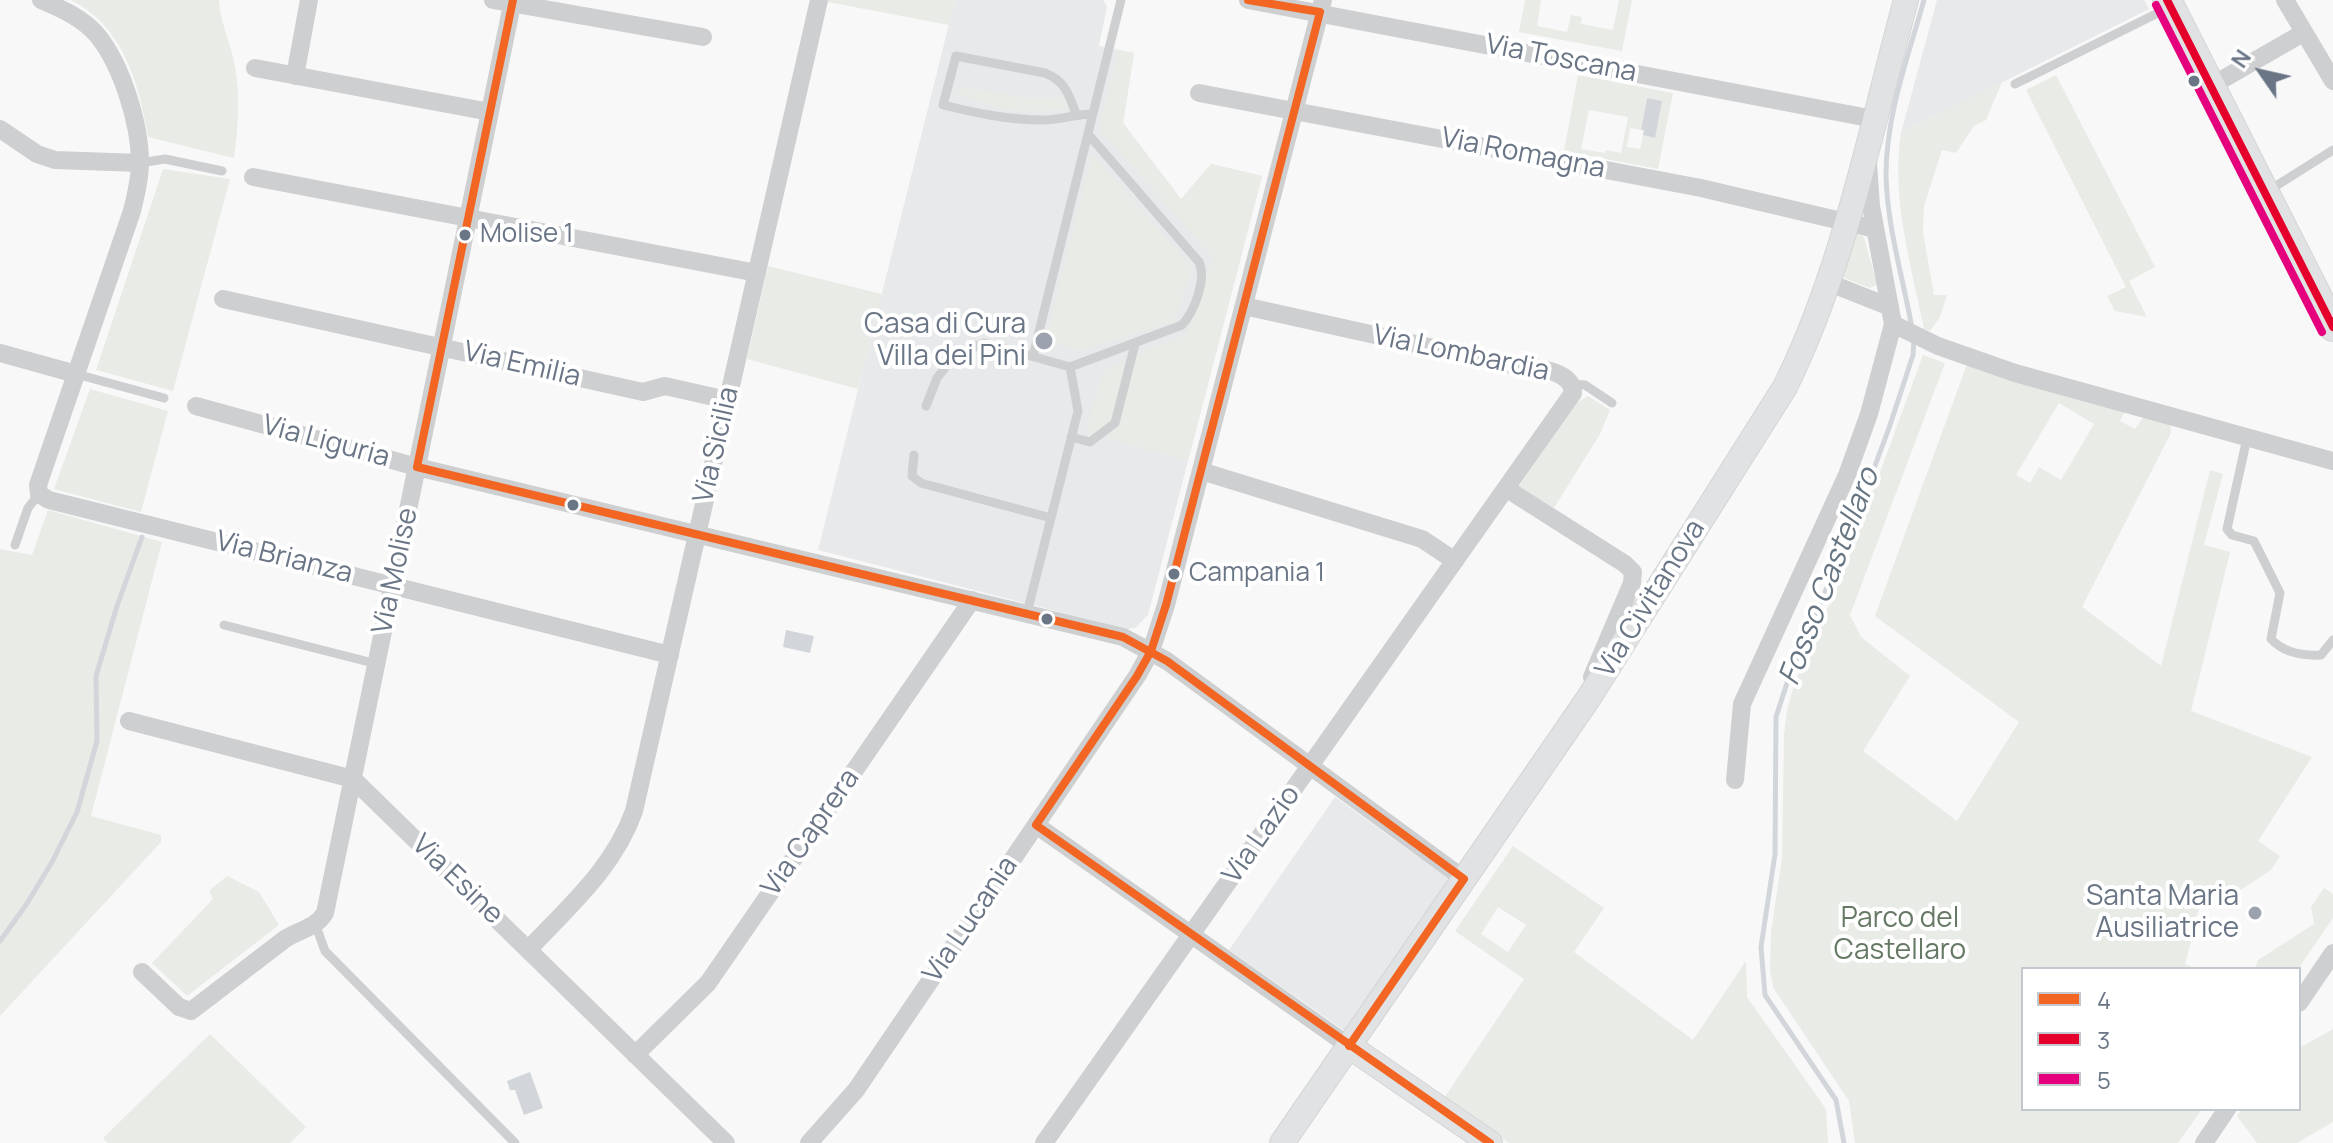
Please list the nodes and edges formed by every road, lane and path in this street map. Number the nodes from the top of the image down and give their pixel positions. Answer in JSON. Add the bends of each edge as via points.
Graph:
{"nodes":[{"id":1,"x":41,"y":0,"type":"edge"},
{"id":2,"x":309,"y":0,"type":"edge"},
{"id":3,"x":493,"y":0,"type":"edge"},
{"id":4,"x":819,"y":0,"type":"edge"},
{"id":5,"x":1121,"y":0,"type":"edge"},
{"id":6,"x":1248,"y":0,"type":"edge"},
{"id":7,"x":1906,"y":0,"type":"edge"},
{"id":8,"x":2285,"y":0,"type":"edge"},
{"id":9,"x":512,"y":2,"type":"edge"},
{"id":10,"x":2169,"y":3,"type":"edge"},
{"id":11,"x":1322,"y":6,"type":"edge"},
{"id":12,"x":2303,"y":33,"type":"junction"},
{"id":13,"x":703,"y":37,"type":"dead end"},
{"id":14,"x":255,"y":68,"type":"dead end"},
{"id":15,"x":295,"y":76,"type":"junction"},
{"id":16,"x":2333,"y":81,"type":"edge"},
{"id":17,"x":2015,"y":84,"type":"dead end"},
{"id":18,"x":2211,"y":86,"type":"junction"},
{"id":19,"x":1199,"y":93,"type":"dead end"},
{"id":20,"x":1294,"y":110,"type":"junction"},
{"id":21,"x":490,"y":112,"type":"junction"},
{"id":22,"x":1076,"y":114,"type":"junction"},
{"id":23,"x":1093,"y":114,"type":"junction"},
{"id":24,"x":1874,"y":119,"type":"junction"},
{"id":25,"x":0,"y":129,"type":"edge"},
{"id":26,"x":1088,"y":134,"type":"junction"},
{"id":27,"x":2333,"y":150,"type":"edge"},
{"id":28,"x":140,"y":163,"type":"junction"},
{"id":29,"x":222,"y":171,"type":"dead end"},
{"id":30,"x":253,"y":177,"type":"dead end"},
{"id":31,"x":2266,"y":193,"type":"junction"},
{"id":32,"x":1862,"y":201,"type":"junction"},
{"id":33,"x":468,"y":218,"type":"junction"},
{"id":34,"x":1845,"y":221,"type":"junction"},
{"id":35,"x":1875,"y":229,"type":"junction"},
{"id":36,"x":757,"y":273,"type":"junction"},
{"id":37,"x":1827,"y":282,"type":"junction"},
{"id":38,"x":223,"y":299,"type":"dead end"},
{"id":39,"x":1244,"y":306,"type":"junction"},
{"id":40,"x":1894,"y":319,"type":"junction"},
{"id":41,"x":2333,"y":327,"type":"edge"},
{"id":42,"x":1135,"y":344,"type":"junction"},
{"id":43,"x":441,"y":347,"type":"junction"},
{"id":44,"x":0,"y":353,"type":"edge"},
{"id":45,"x":1033,"y":356,"type":"junction"},
{"id":46,"x":1070,"y":367,"type":"junction"},
{"id":47,"x":76,"y":374,"type":"junction"},
{"id":48,"x":1572,"y":384,"type":"junction"},
{"id":49,"x":164,"y":398,"type":"dead end"},
{"id":50,"x":727,"y":400,"type":"junction"},
{"id":51,"x":1612,"y":403,"type":"dead end"},
{"id":52,"x":196,"y":406,"type":"dead end"},
{"id":53,"x":926,"y":406,"type":"dead end"},
{"id":54,"x":1071,"y":437,"type":"junction"},
{"id":55,"x":2247,"y":438,"type":"junction"},
{"id":56,"x":914,"y":455,"type":"dead end"},
{"id":57,"x":2333,"y":461,"type":"edge"},
{"id":58,"x":417,"y":467,"type":"junction"},
{"id":59,"x":1201,"y":471,"type":"junction"},
{"id":60,"x":1507,"y":489,"type":"junction"},
{"id":61,"x":39,"y":494,"type":"junction"},
{"id":62,"x":1051,"y":518,"type":"junction"},
{"id":63,"x":697,"y":532,"type":"junction"},
{"id":64,"x":15,"y":545,"type":"dead end"},
{"id":65,"x":1455,"y":561,"type":"junction"},
{"id":66,"x":393,"y":585,"type":"junction"},
{"id":67,"x":972,"y":600,"type":"junction"},
{"id":68,"x":1027,"y":613,"type":"junction"},
{"id":69,"x":224,"y":625,"type":"dead end"},
{"id":70,"x":2333,"y":640,"type":"edge"},
{"id":71,"x":1615,"y":642,"type":"junction"},
{"id":72,"x":1151,"y":651,"type":"junction"},
{"id":73,"x":670,"y":655,"type":"junction"},
{"id":74,"x":377,"y":664,"type":"junction"},
{"id":75,"x":129,"y":721,"type":"dead end"},
{"id":76,"x":1310,"y":767,"type":"junction"},
{"id":77,"x":353,"y":779,"type":"junction"},
{"id":78,"x":1735,"y":780,"type":"dead end"},
{"id":79,"x":1036,"y":825,"type":"junction"},
{"id":80,"x":1464,"y":879,"type":"junction"},
{"id":81,"x":316,"y":926,"type":"junction"},
{"id":82,"x":1191,"y":935,"type":"junction"},
{"id":83,"x":528,"y":950,"type":"junction"},
{"id":84,"x":2333,"y":953,"type":"edge"},
{"id":85,"x":142,"y":972,"type":"dead end"},
{"id":86,"x":2301,"y":1000,"type":"edge"},
{"id":87,"x":1349,"y":1046,"type":"junction"},
{"id":88,"x":635,"y":1055,"type":"junction"},
{"id":89,"x":2226,"y":1111,"type":"edge"},
{"id":90,"x":515,"y":1143,"type":"edge"},
{"id":91,"x":726,"y":1143,"type":"edge"},
{"id":92,"x":809,"y":1143,"type":"edge"},
{"id":93,"x":1044,"y":1143,"type":"edge"},
{"id":94,"x":1282,"y":1143,"type":"edge"},
{"id":95,"x":1490,"y":1143,"type":"edge"},
{"id":96,"x":2204,"y":1143,"type":"edge"}],
"edges":[{"from":1,"to":28,"type":"street","via":[[85,23],[107,49],[133,117]]},
{"from":2,"to":15,"type":"street"},
{"from":3,"to":9,"type":"street"},
{"from":4,"to":36,"type":"street","name":"Via Sicilia"},
{"from":5,"to":23,"type":"lane"},
{"from":6,"to":11,"type":"street","name":"Via Toscana"},
{"from":7,"to":24,"type":"street","name":"Via Civitanova"},
{"from":8,"to":12,"type":"street"},
{"from":9,"to":13,"type":"street"},
{"from":9,"to":21,"type":"street","name":"Via Molise"},
{"from":10,"to":17,"type":"lane"},
{"from":10,"to":18,"type":"main road"},
{"from":11,"to":20,"type":"street","name":"Via Lucania"},
{"from":11,"to":24,"type":"street","name":"Via Toscana"},
{"from":12,"to":16,"type":"street"},
{"from":12,"to":18,"type":"street"},
{"from":14,"to":15,"type":"street"},
{"from":15,"to":21,"type":"street"},
{"from":18,"to":31,"type":"main road"},
{"from":19,"to":20,"type":"street","name":"Via Romagna"},
{"from":20,"to":34,"type":"street","name":"Via Romagna"},
{"from":20,"to":39,"type":"street","name":"Via Lucania"},
{"from":21,"to":33,"type":"street","name":"Via Molise"},
{"from":22,"to":22,"type":"lane","via":[[1015,119],[943,105],[956,56],[1059,79]]},
{"from":22,"to":23,"type":"lane"},
{"from":23,"to":26,"type":"lane"},
{"from":24,"to":32,"type":"street","name":"Via Civitanova"},
{"from":25,"to":28,"type":"street","via":[[55,160]]},
{"from":26,"to":42,"type":"lane","via":[[1203,270],[1182,325]]},
{"from":26,"to":45,"type":"lane"},
{"from":27,"to":31,"type":"lane"},
{"from":28,"to":29,"type":"lane","via":[[165,159]]},
{"from":28,"to":47,"type":"street","via":[[132,211]]},
{"from":30,"to":33,"type":"street"},
{"from":31,"to":41,"type":"main road"},
{"from":32,"to":34,"type":"street","name":"Via Civitanova"},
{"from":32,"to":35,"type":"street"},
{"from":33,"to":36,"type":"street"},
{"from":33,"to":43,"type":"street","name":"Via Molise"},
{"from":34,"to":35,"type":"street","name":"Via Romagna"},
{"from":34,"to":37,"type":"street","name":"Via Civitanova"},
{"from":35,"to":40,"type":"street"},
{"from":36,"to":50,"type":"street","name":"Via Sicilia"},
{"from":37,"to":40,"type":"street"},
{"from":37,"to":71,"type":"street","name":"Via Civitanova","via":[[1785,387]]},
{"from":38,"to":43,"type":"street","name":"Via Emilia"},
{"from":39,"to":48,"type":"street","name":"Via Lombardia","via":[[1549,371]]},
{"from":39,"to":59,"type":"street","name":"Via Lucania"},
{"from":40,"to":55,"type":"street","via":[[1928,341],[2015,373]]},
{"from":40,"to":78,"type":"street","via":[[1847,475],[1742,704]]},
{"from":42,"to":46,"type":"lane"},
{"from":42,"to":54,"type":"lane","via":[[1115,423],[1090,442]]},
{"from":43,"to":50,"type":"street","name":"Via Emilia","via":[[643,392],[665,386]]},
{"from":43,"to":58,"type":"street","name":"Via Molise"},
{"from":44,"to":47,"type":"street"},
{"from":45,"to":46,"type":"lane"},
{"from":45,"to":53,"type":"lane","via":[[976,345],[949,363]]},
{"from":46,"to":54,"type":"lane","via":[[1078,411]]},
{"from":47,"to":49,"type":"lane"},
{"from":47,"to":61,"type":"street"},
{"from":48,"to":51,"type":"lane","via":[[1585,385]]},
{"from":48,"to":60,"type":"street","name":"Via Lombardia","via":[[1571,397]]},
{"from":50,"to":63,"type":"street","name":"Via Sicilia"},
{"from":52,"to":58,"type":"street","name":"Via Liguria"},
{"from":54,"to":62,"type":"lane"},
{"from":55,"to":57,"type":"street"},
{"from":55,"to":70,"type":"lane","via":[[2227,529],[2254,541],[2280,593],[2271,639],[2300,656],[2321,655]]},
{"from":56,"to":62,"type":"lane","via":[[912,476],[921,483]]},
{"from":58,"to":63,"type":"street","name":"Via Liguria"},
{"from":58,"to":66,"type":"street","name":"Via Molise"},
{"from":59,"to":65,"type":"street","via":[[1422,539]]},
{"from":59,"to":72,"type":"street","name":"Via Lucania"},
{"from":60,"to":65,"type":"street","name":"Via Lazio"},
{"from":60,"to":71,"type":"street","via":[[1633,572]]},
{"from":61,"to":64,"type":"lane"},
{"from":61,"to":66,"type":"street","name":"Via Brianza"},
{"from":62,"to":68,"type":"lane"},
{"from":63,"to":67,"type":"street","name":"Via Liguria"},
{"from":63,"to":73,"type":"street","name":"Via Sicilia"},
{"from":65,"to":76,"type":"street","name":"Via Lazio"},
{"from":66,"to":73,"type":"street","name":"Via Brianza"},
{"from":66,"to":74,"type":"street","name":"Via Molise"},
{"from":67,"to":68,"type":"street","name":"Via Liguria"},
{"from":67,"to":88,"type":"street","name":"Via Caprera","via":[[708,983]]},
{"from":68,"to":72,"type":"street","name":"Via Liguria","via":[[1123,637]]},
{"from":69,"to":74,"type":"lane"},
{"from":71,"to":80,"type":"street","name":"Via Civitanova","via":[[1588,699]]},
{"from":72,"to":76,"type":"street","name":"Via Liguria"},
{"from":72,"to":79,"type":"street","name":"Via Lucania"},
{"from":73,"to":83,"type":"street","name":"Via Sicilia","via":[[626,832],[606,866]]},
{"from":74,"to":77,"type":"street","name":"Via Molise"},
{"from":75,"to":77,"type":"street","name":"Via Esine"},
{"from":76,"to":80,"type":"street","name":"Via Liguria"},
{"from":76,"to":82,"type":"street","name":"Via Lazio"},
{"from":77,"to":81,"type":"street","name":"Via Molise","via":[[325,913]]},
{"from":77,"to":83,"type":"street","name":"Via Esine"},
{"from":79,"to":82,"type":"street"},
{"from":79,"to":92,"type":"street","name":"Via Lucania","via":[[856,1090]]},
{"from":80,"to":87,"type":"street","name":"Via Civitanova"},
{"from":81,"to":85,"type":"street","via":[[285,939],[191,1011],[179,1007]]},
{"from":81,"to":90,"type":"lane","via":[[325,951]]},
{"from":82,"to":87,"type":"street"},
{"from":82,"to":93,"type":"street","name":"Via Lazio"},
{"from":83,"to":88,"type":"street","name":"Via Esine"},
{"from":84,"to":86,"type":"street"},
{"from":87,"to":94,"type":"street","name":"Via Civitanova"},
{"from":87,"to":95,"type":"street"},
{"from":88,"to":91,"type":"street","name":"Via Esine"},
{"from":89,"to":96,"type":"street"}]}
